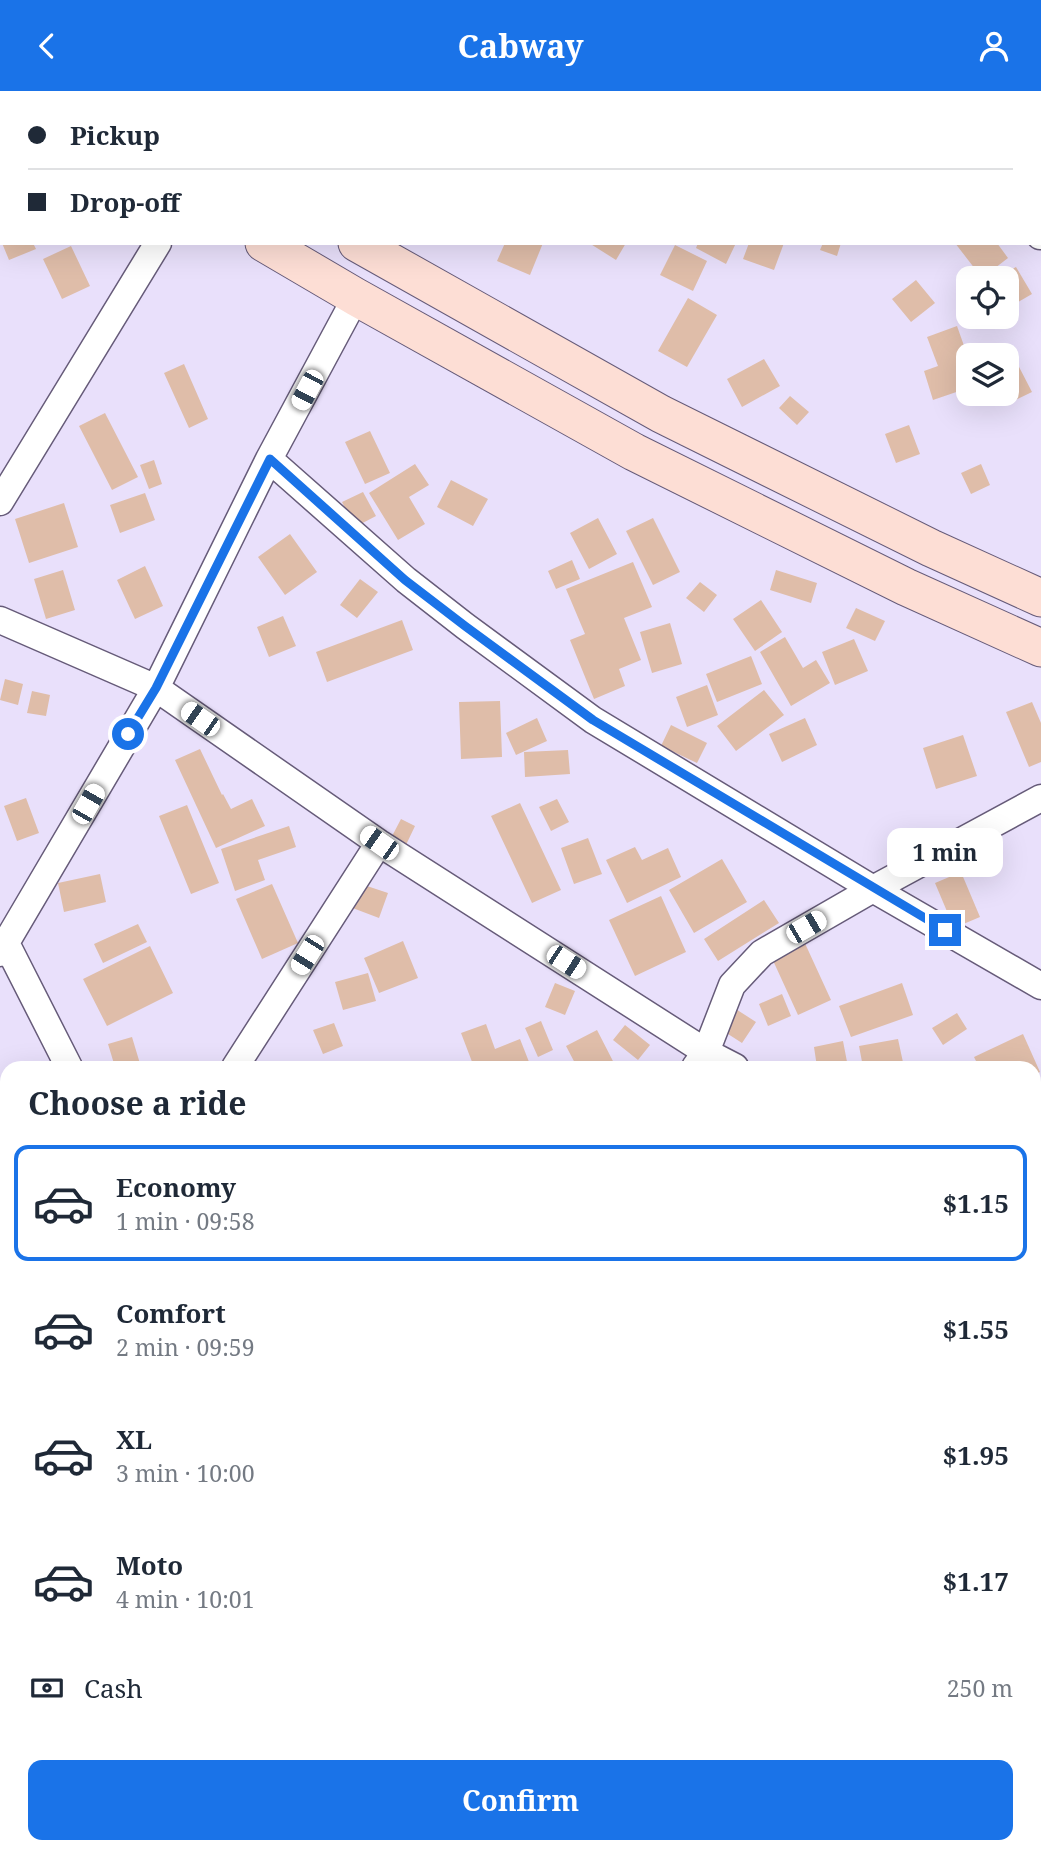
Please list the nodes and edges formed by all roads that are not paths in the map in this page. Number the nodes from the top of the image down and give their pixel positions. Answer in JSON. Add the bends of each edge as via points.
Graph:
{"nodes":[{"id":1,"x":157,"y":245,"type":"edge"},
{"id":2,"x":267,"y":245,"type":"edge"},
{"id":3,"x":361,"y":245,"type":"edge"},
{"id":4,"x":356,"y":297,"type":"junction"},
{"id":5,"x":270,"y":459,"type":"junction"},
{"id":6,"x":0,"y":502,"type":"edge"},
{"id":7,"x":1041,"y":598,"type":"edge"},
{"id":8,"x":0,"y":620,"type":"edge"},
{"id":9,"x":1041,"y":648,"type":"edge"},
{"id":10,"x":156,"y":688,"type":"junction"},
{"id":11,"x":1041,"y":798,"type":"edge"},
{"id":12,"x":379,"y":843,"type":"junction"},
{"id":13,"x":873,"y":888,"type":"junction"},
{"id":14,"x":3,"y":948,"type":"edge"},
{"id":15,"x":1041,"y":986,"type":"edge"},
{"id":16,"x":700,"y":1060,"type":"edge"},
{"id":17,"x":66,"y":1061,"type":"edge"},
{"id":18,"x":239,"y":1061,"type":"edge"}],
"edges":[{"from":1,"to":6,"type":"street"},
{"from":2,"to":4,"type":"main road"},
{"from":3,"to":7,"type":"main road","via":[[661,414]]},
{"from":4,"to":5,"type":"street"},
{"from":4,"to":9,"type":"main road","via":[[634,453]]},
{"from":5,"to":10,"type":"street"},
{"from":5,"to":13,"type":"street","via":[[405,580],[593,720]]},
{"from":8,"to":10,"type":"street"},
{"from":10,"to":12,"type":"street"},
{"from":10,"to":14,"type":"street"},
{"from":11,"to":13,"type":"street"},
{"from":12,"to":16,"type":"street"},
{"from":12,"to":18,"type":"street"},
{"from":13,"to":15,"type":"street"},
{"from":13,"to":16,"type":"street","via":[[762,953],[732,985]]},
{"from":14,"to":17,"type":"street"}]}
